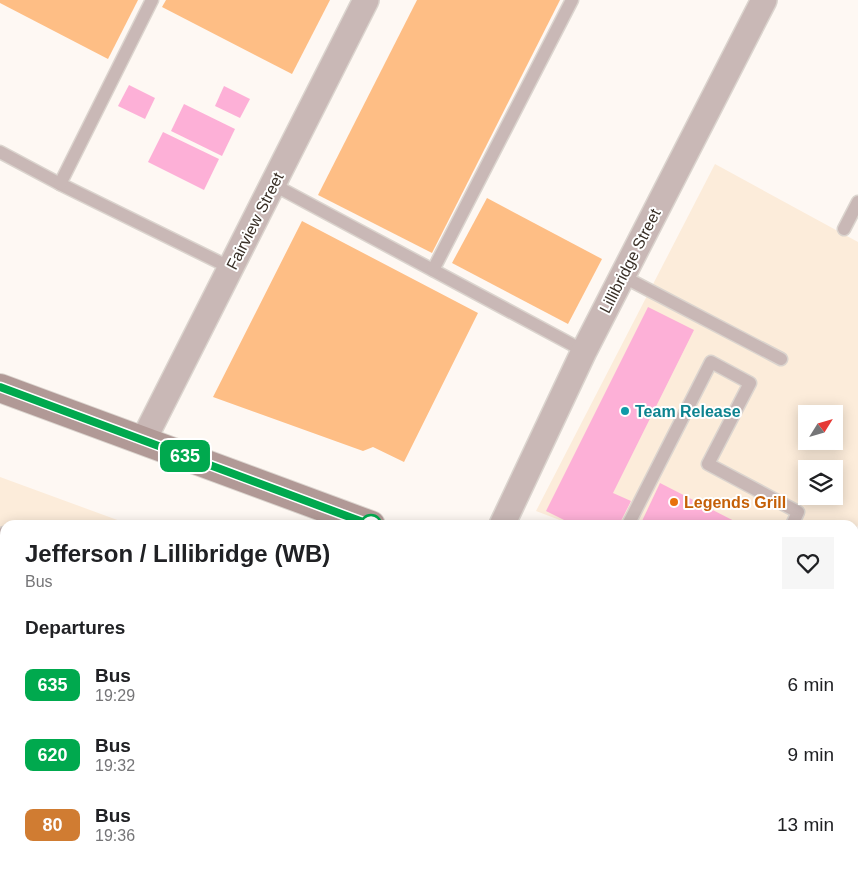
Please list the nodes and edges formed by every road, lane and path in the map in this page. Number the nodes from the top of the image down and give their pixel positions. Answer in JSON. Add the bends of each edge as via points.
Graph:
{"nodes":[{"id":1,"x":152,"y":0,"type":"edge"},
{"id":2,"x":366,"y":0,"type":"edge"},
{"id":3,"x":572,"y":0,"type":"edge"},
{"id":4,"x":764,"y":0,"type":"edge"},
{"id":5,"x":0,"y":152,"type":"edge"},
{"id":6,"x":60,"y":184,"type":"junction"},
{"id":7,"x":274,"y":185,"type":"junction"},
{"id":8,"x":858,"y":202,"type":"edge"},
{"id":9,"x":844,"y":229,"type":"dead end"},
{"id":10,"x":231,"y":268,"type":"junction"},
{"id":11,"x":433,"y":270,"type":"junction"},
{"id":12,"x":622,"y":276,"type":"junction"},
{"id":13,"x":584,"y":351,"type":"junction"},
{"id":14,"x":780,"y":359,"type":"dead end"},
{"id":15,"x":0,"y":388,"type":"edge"},
{"id":16,"x":143,"y":441,"type":"junction"},
{"id":17,"x":357,"y":520,"type":"edge"},
{"id":18,"x":504,"y":520,"type":"edge"},
{"id":19,"x":631,"y":520,"type":"edge"},
{"id":20,"x":794,"y":520,"type":"edge"}],
"edges":[{"from":1,"to":6,"type":"lane"},
{"from":2,"to":7,"type":"street","name":"Fairview Street"},
{"from":3,"to":11,"type":"lane"},
{"from":4,"to":12,"type":"street","name":"Lillibridge Street"},
{"from":5,"to":6,"type":"lane"},
{"from":6,"to":10,"type":"lane"},
{"from":7,"to":10,"type":"street","name":"Fairview Street"},
{"from":7,"to":11,"type":"lane"},
{"from":8,"to":9,"type":"lane"},
{"from":10,"to":16,"type":"street","name":"Fairview Street"},
{"from":11,"to":13,"type":"lane"},
{"from":12,"to":13,"type":"street","name":"Lillibridge Street"},
{"from":12,"to":14,"type":"lane"},
{"from":13,"to":18,"type":"street","name":"Lillibridge Street"},
{"from":15,"to":16,"type":"main road"},
{"from":16,"to":17,"type":"main road"},
{"from":19,"to":20,"type":"lane","via":[[710,362],[750,383],[708,464],[798,512]]}]}
